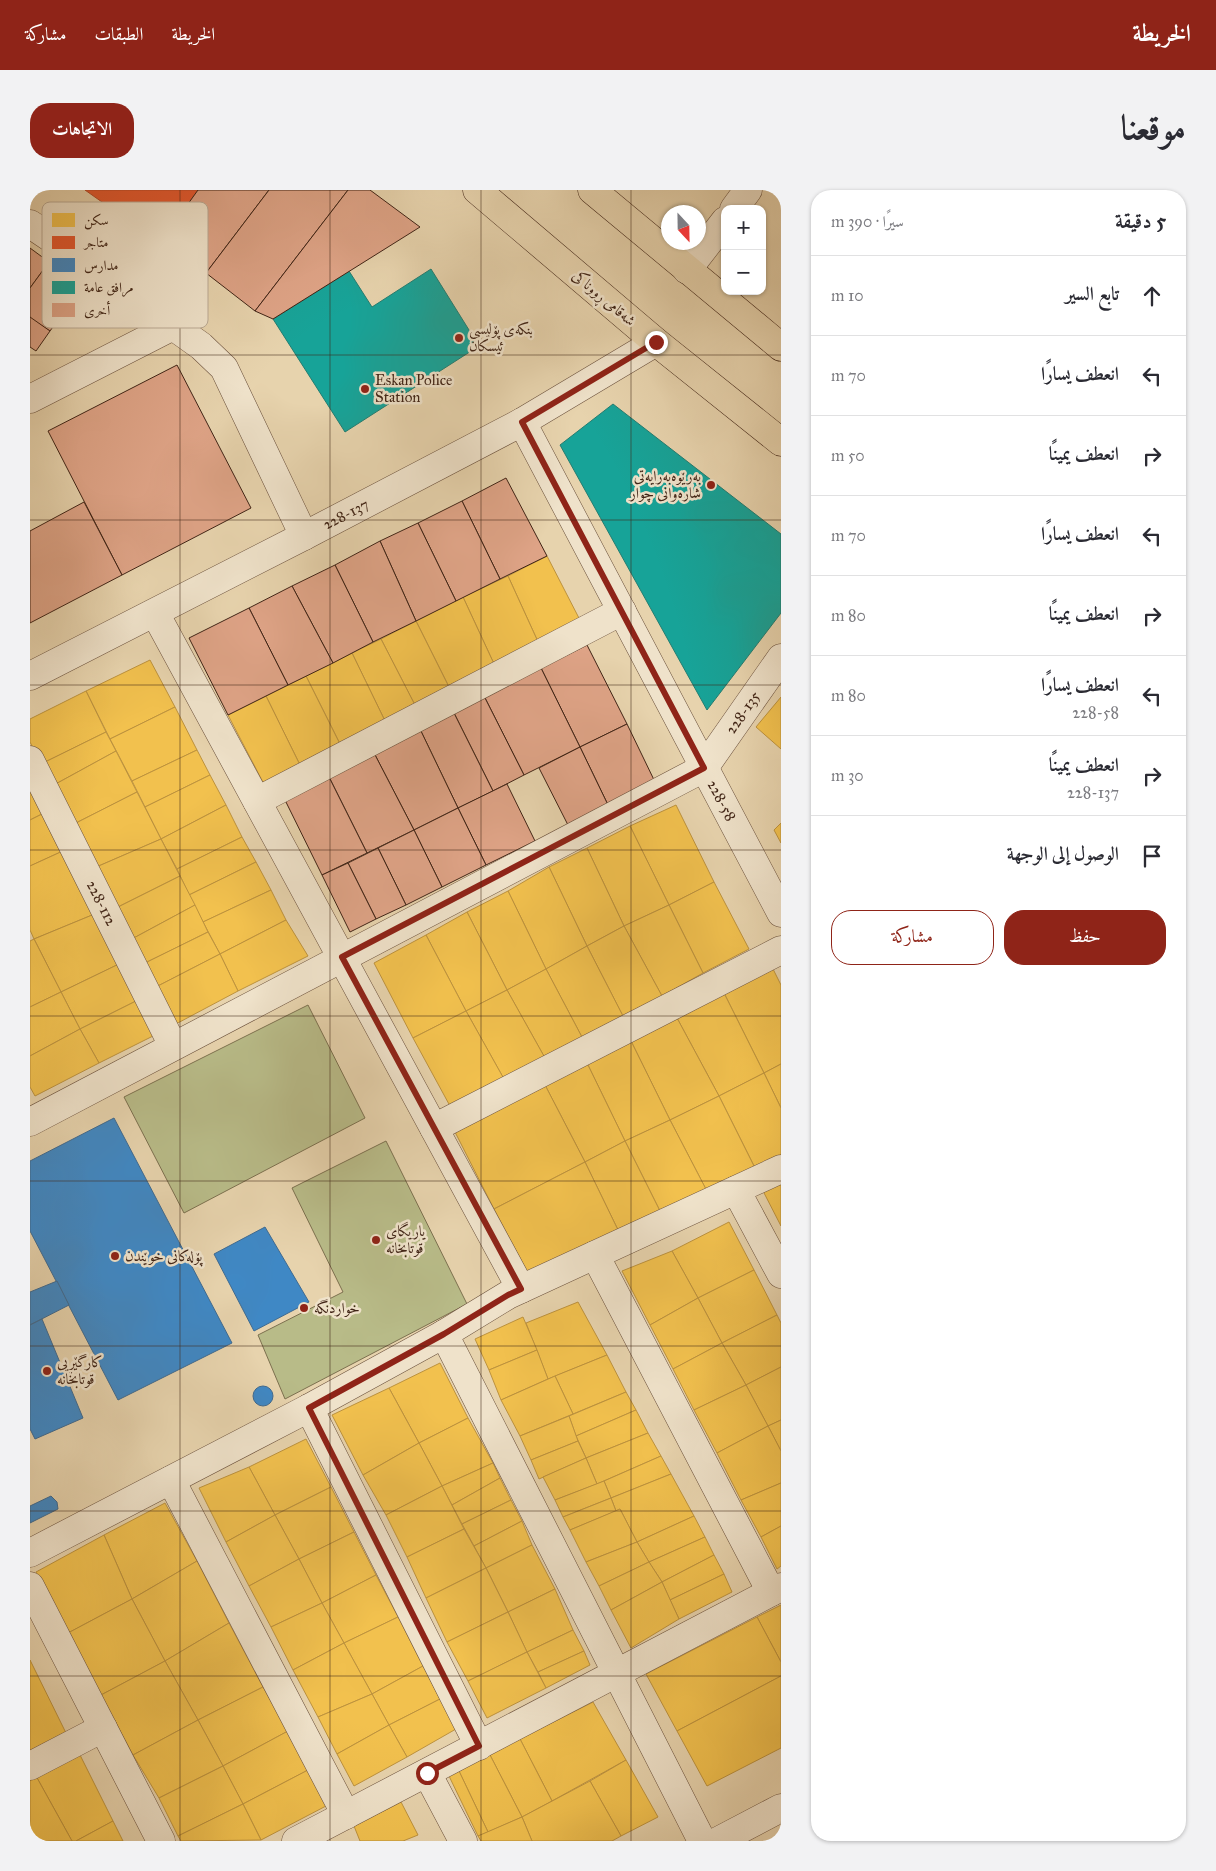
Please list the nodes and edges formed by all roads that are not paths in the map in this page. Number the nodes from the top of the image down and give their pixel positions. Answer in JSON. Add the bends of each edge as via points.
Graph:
{"nodes":[{"id":1,"x":477,"y":190,"type":"edge"},
{"id":2,"x":592,"y":190,"type":"edge"},
{"id":3,"x":748,"y":190,"type":"edge"},
{"id":4,"x":737,"y":205,"type":"edge"},
{"id":5,"x":30,"y":224,"type":"edge"},
{"id":6,"x":721,"y":226,"type":"edge"},
{"id":7,"x":42,"y":232,"type":"edge"},
{"id":8,"x":687,"y":270,"type":"junction"},
{"id":9,"x":169,"y":328,"type":"edge"},
{"id":10,"x":176,"y":328,"type":"edge"},
{"id":11,"x":656,"y":342,"type":"junction"},
{"id":12,"x":781,"y":347,"type":"edge"},
{"id":13,"x":30,"y":399,"type":"edge"},
{"id":14,"x":522,"y":422,"type":"junction"},
{"id":15,"x":781,"y":442,"type":"edge"},
{"id":16,"x":304,"y":536,"type":"junction"},
{"id":17,"x":155,"y":612,"type":"junction"},
{"id":18,"x":622,"y":612,"type":"junction"},
{"id":19,"x":781,"y":658,"type":"edge"},
{"id":20,"x":30,"y":676,"type":"edge"},
{"id":21,"x":30,"y":760,"type":"edge"},
{"id":22,"x":704,"y":768,"type":"junction"},
{"id":23,"x":257,"y":801,"type":"junction"},
{"id":24,"x":781,"y":913,"type":"edge"},
{"id":25,"x":781,"y":950,"type":"edge"},
{"id":26,"x":342,"y":957,"type":"junction"},
{"id":27,"x":173,"y":1046,"type":"junction"},
{"id":28,"x":33,"y":1113,"type":"edge"},
{"id":29,"x":434,"y":1128,"type":"junction"},
{"id":30,"x":781,"y":1170,"type":"edge"},
{"id":31,"x":736,"y":1190,"type":"junction"},
{"id":32,"x":595,"y":1255,"type":"junction"},
{"id":33,"x":781,"y":1274,"type":"edge"},
{"id":34,"x":521,"y":1289,"type":"junction"},
{"id":35,"x":444,"y":1334,"type":"junction"},
{"id":36,"x":309,"y":1408,"type":"junction"},
{"id":37,"x":171,"y":1480,"type":"junction"},
{"id":38,"x":30,"y":1553,"type":"edge"},
{"id":39,"x":30,"y":1586,"type":"edge"},
{"id":40,"x":776,"y":1590,"type":"edge"},
{"id":41,"x":617,"y":1674,"type":"junction"},
{"id":42,"x":103,"y":1728,"type":"junction"},
{"id":43,"x":479,"y":1746,"type":"junction"},
{"id":44,"x":30,"y":1766,"type":"edge"},
{"id":45,"x":427,"y":1773,"type":"junction"},
{"id":46,"x":781,"y":1808,"type":"edge"},
{"id":47,"x":346,"y":1815,"type":"junction"},
{"id":48,"x":162,"y":1841,"type":"edge"},
{"id":49,"x":296,"y":1841,"type":"edge"},
{"id":50,"x":463,"y":1841,"type":"edge"},
{"id":51,"x":702,"y":1841,"type":"edge"},
{"id":52,"x":718,"y":1841,"type":"edge"}],
"edges":[{"from":1,"to":11,"type":"main road","name":"شەقامی ڕووناکی"},
{"from":2,"to":8,"type":"main road"},
{"from":3,"to":4,"type":"street"},
{"from":5,"to":7,"type":"street"},
{"from":6,"to":8,"type":"street"},
{"from":8,"to":12,"type":"main road"},
{"from":9,"to":13,"type":"street"},
{"from":10,"to":16,"type":"street","via":[[224,368]]},
{"from":11,"to":14,"type":"street","name":"228-137"},
{"from":11,"to":15,"type":"main road","name":"شەقامی ڕووناکی"},
{"from":14,"to":16,"type":"street","name":"228-137"},
{"from":14,"to":18,"type":"street","name":"228-58"},
{"from":16,"to":17,"type":"street","name":"228-137"},
{"from":17,"to":20,"type":"street","name":"228-137"},
{"from":17,"to":23,"type":"street"},
{"from":18,"to":22,"type":"street","name":"228-58"},
{"from":18,"to":23,"type":"street"},
{"from":19,"to":22,"type":"street","name":"228-135"},
{"from":21,"to":27,"type":"street","name":"228-112"},
{"from":22,"to":24,"type":"street","name":"228-58"},
{"from":22,"to":26,"type":"street"},
{"from":23,"to":26,"type":"street"},
{"from":25,"to":29,"type":"street"},
{"from":26,"to":27,"type":"street"},
{"from":26,"to":29,"type":"street"},
{"from":27,"to":28,"type":"street"},
{"from":29,"to":34,"type":"street"},
{"from":30,"to":31,"type":"street"},
{"from":31,"to":32,"type":"street"},
{"from":31,"to":33,"type":"street"},
{"from":32,"to":34,"type":"street"},
{"from":32,"to":40,"type":"street"},
{"from":34,"to":35,"type":"street"},
{"from":35,"to":36,"type":"street"},
{"from":35,"to":41,"type":"street"},
{"from":36,"to":37,"type":"street"},
{"from":36,"to":43,"type":"street"},
{"from":37,"to":38,"type":"street"},
{"from":37,"to":47,"type":"street"},
{"from":39,"to":42,"type":"street"},
{"from":40,"to":41,"type":"street"},
{"from":41,"to":43,"type":"street"},
{"from":41,"to":51,"type":"street"},
{"from":42,"to":44,"type":"street"},
{"from":42,"to":48,"type":"street"},
{"from":43,"to":45,"type":"street"},
{"from":45,"to":47,"type":"street"},
{"from":45,"to":50,"type":"street"},
{"from":46,"to":52,"type":"street"},
{"from":47,"to":49,"type":"street"}]}
